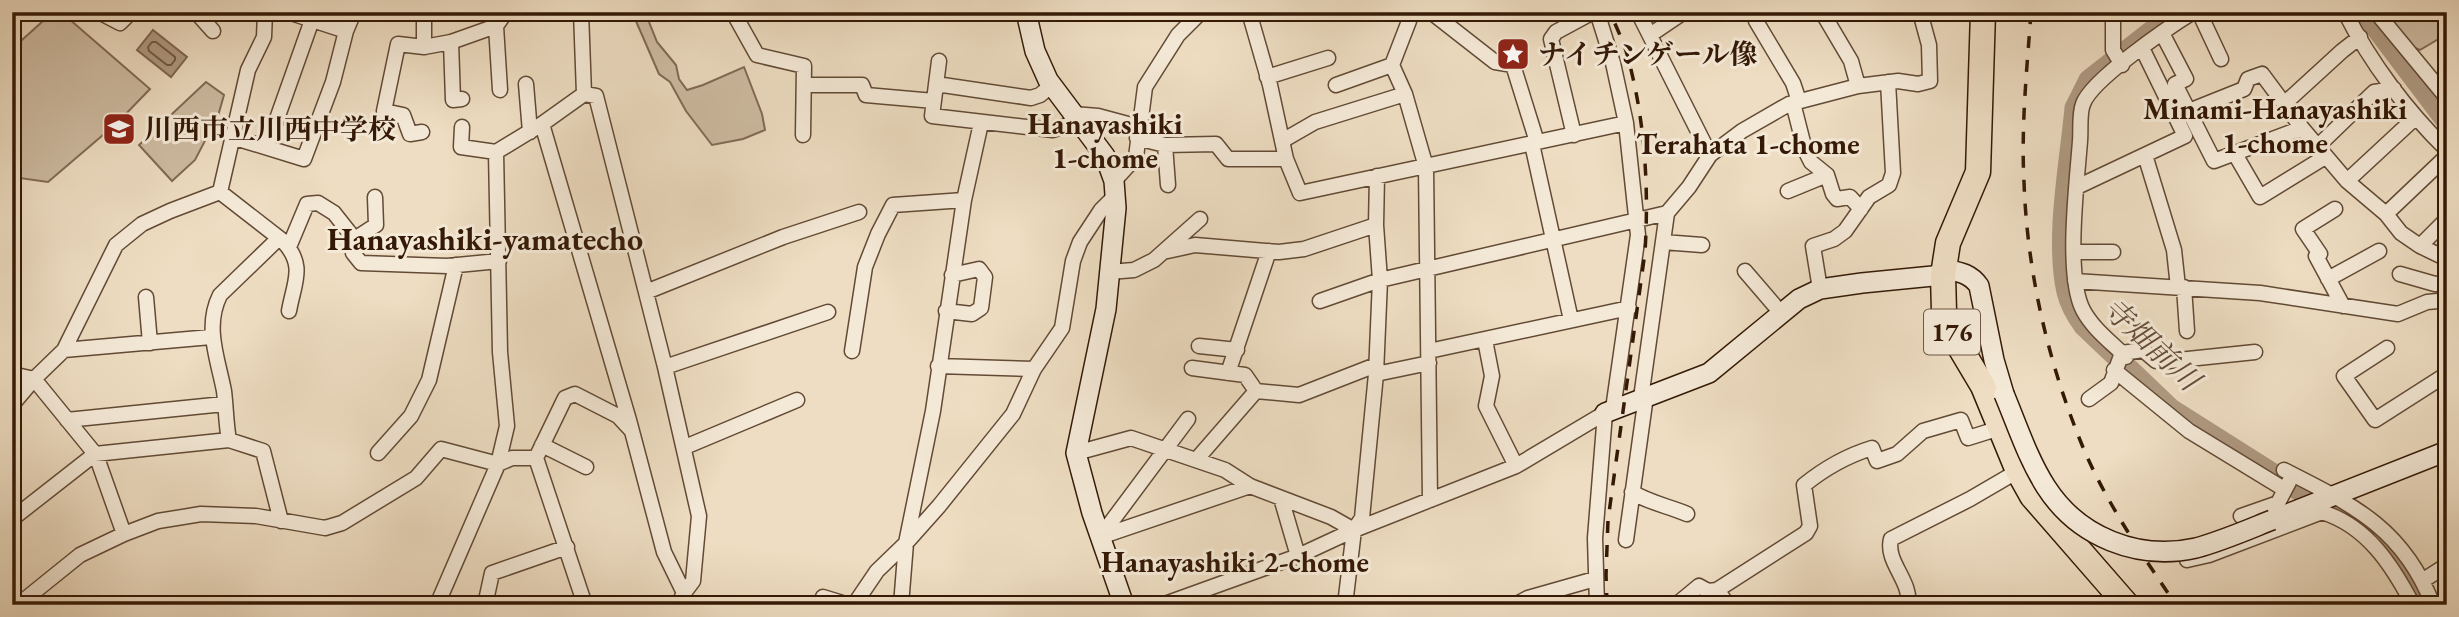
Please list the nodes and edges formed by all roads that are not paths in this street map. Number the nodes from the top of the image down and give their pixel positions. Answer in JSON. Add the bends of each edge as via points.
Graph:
{"nodes":[{"id":1,"x":99,"y":12,"type":"edge"},
{"id":2,"x":131,"y":12,"type":"edge"},
{"id":3,"x":196,"y":12,"type":"edge"},
{"id":4,"x":265,"y":12,"type":"edge"},
{"id":5,"x":288,"y":12,"type":"edge"},
{"id":6,"x":354,"y":12,"type":"edge"},
{"id":7,"x":424,"y":12,"type":"edge"},
{"id":8,"x":506,"y":12,"type":"edge"},
{"id":9,"x":581,"y":12,"type":"edge"},
{"id":10,"x":733,"y":12,"type":"edge"},
{"id":11,"x":1026,"y":12,"type":"edge"},
{"id":12,"x":1201,"y":12,"type":"edge"},
{"id":13,"x":1249,"y":12,"type":"edge"},
{"id":14,"x":1408,"y":12,"type":"edge"},
{"id":15,"x":1431,"y":12,"type":"edge"},
{"id":16,"x":1595,"y":12,"type":"edge"},
{"id":17,"x":1639,"y":12,"type":"edge"},
{"id":18,"x":1684,"y":12,"type":"edge"},
{"id":19,"x":1754,"y":12,"type":"edge"},
{"id":20,"x":1822,"y":12,"type":"edge"},
{"id":21,"x":1920,"y":12,"type":"edge"},
{"id":22,"x":1983,"y":12,"type":"edge"},
{"id":23,"x":2193,"y":12,"type":"edge"},
{"id":24,"x":2199,"y":12,"type":"edge"},
{"id":25,"x":2345,"y":12,"type":"edge"},
{"id":26,"x":2376,"y":12,"type":"edge"},
{"id":27,"x":2114,"y":13,"type":"edge"},
{"id":28,"x":312,"y":20,"type":"junction"},
{"id":29,"x":496,"y":26,"type":"junction"},
{"id":30,"x":213,"y":31,"type":"dead end"},
{"id":31,"x":346,"y":31,"type":"junction"},
{"id":32,"x":2162,"y":33,"type":"junction"},
{"id":33,"x":1650,"y":35,"type":"junction"},
{"id":34,"x":2360,"y":37,"type":"junction"},
{"id":35,"x":451,"y":41,"type":"junction"},
{"id":36,"x":424,"y":47,"type":"junction"},
{"id":37,"x":2142,"y":48,"type":"junction"},
{"id":38,"x":1328,"y":58,"type":"dead end"},
{"id":39,"x":2118,"y":59,"type":"junction"},
{"id":40,"x":2221,"y":59,"type":"dead end"},
{"id":41,"x":939,"y":61,"type":"dead end"},
{"id":42,"x":1392,"y":65,"type":"junction"},
{"id":43,"x":1267,"y":77,"type":"junction"},
{"id":44,"x":1888,"y":82,"type":"junction"},
{"id":45,"x":526,"y":84,"type":"dead end"},
{"id":46,"x":936,"y":84,"type":"junction"},
{"id":47,"x":1052,"y":85,"type":"junction"},
{"id":48,"x":1336,"y":85,"type":"dead end"},
{"id":49,"x":804,"y":86,"type":"junction"},
{"id":50,"x":1858,"y":86,"type":"junction"},
{"id":51,"x":2394,"y":89,"type":"junction"},
{"id":52,"x":500,"y":90,"type":"dead end"},
{"id":53,"x":584,"y":94,"type":"junction"},
{"id":54,"x":1405,"y":94,"type":"junction"},
{"id":55,"x":2447,"y":97,"type":"edge"},
{"id":56,"x":462,"y":99,"type":"dead end"},
{"id":57,"x":934,"y":101,"type":"junction"},
{"id":58,"x":1796,"y":102,"type":"junction"},
{"id":59,"x":2284,"y":104,"type":"junction"},
{"id":60,"x":2189,"y":111,"type":"junction"},
{"id":61,"x":2416,"y":117,"type":"junction"},
{"id":62,"x":1076,"y":118,"type":"junction"},
{"id":63,"x":981,"y":123,"type":"junction"},
{"id":64,"x":1626,"y":123,"type":"junction"},
{"id":65,"x":462,"y":127,"type":"dead end"},
{"id":66,"x":536,"y":128,"type":"junction"},
{"id":67,"x":2302,"y":128,"type":"junction"},
{"id":68,"x":422,"y":132,"type":"dead end"},
{"id":69,"x":1138,"y":132,"type":"junction"},
{"id":70,"x":803,"y":135,"type":"dead end"},
{"id":71,"x":1574,"y":135,"type":"junction"},
{"id":72,"x":232,"y":137,"type":"junction"},
{"id":73,"x":1282,"y":141,"type":"junction"},
{"id":74,"x":1535,"y":143,"type":"junction"},
{"id":75,"x":1165,"y":145,"type":"junction"},
{"id":76,"x":267,"y":146,"type":"junction"},
{"id":77,"x":2447,"y":150,"type":"edge"},
{"id":78,"x":496,"y":152,"type":"junction"},
{"id":79,"x":2321,"y":152,"type":"junction"},
{"id":80,"x":2235,"y":154,"type":"junction"},
{"id":81,"x":1710,"y":155,"type":"junction"},
{"id":82,"x":2145,"y":155,"type":"junction"},
{"id":83,"x":2447,"y":156,"type":"edge"},
{"id":84,"x":1286,"y":159,"type":"junction"},
{"id":85,"x":1426,"y":167,"type":"junction"},
{"id":86,"x":1827,"y":175,"type":"junction"},
{"id":87,"x":1377,"y":176,"type":"junction"},
{"id":88,"x":2347,"y":181,"type":"junction"},
{"id":89,"x":1168,"y":185,"type":"dead end"},
{"id":90,"x":2077,"y":187,"type":"junction"},
{"id":91,"x":1114,"y":188,"type":"junction"},
{"id":92,"x":1788,"y":191,"type":"dead end"},
{"id":93,"x":220,"y":192,"type":"junction"},
{"id":94,"x":375,"y":197,"type":"dead end"},
{"id":95,"x":964,"y":200,"type":"junction"},
{"id":96,"x":1861,"y":209,"type":"junction"},
{"id":97,"x":2335,"y":209,"type":"dead end"},
{"id":98,"x":859,"y":212,"type":"dead end"},
{"id":99,"x":1667,"y":213,"type":"junction"},
{"id":100,"x":2386,"y":214,"type":"junction"},
{"id":101,"x":1200,"y":219,"type":"dead end"},
{"id":102,"x":2447,"y":219,"type":"edge"},
{"id":103,"x":1636,"y":222,"type":"junction"},
{"id":104,"x":1376,"y":225,"type":"junction"},
{"id":105,"x":1553,"y":239,"type":"junction"},
{"id":106,"x":353,"y":240,"type":"junction"},
{"id":107,"x":1663,"y":242,"type":"junction"},
{"id":108,"x":284,"y":243,"type":"junction"},
{"id":109,"x":1702,"y":245,"type":"dead end"},
{"id":110,"x":2420,"y":246,"type":"junction"},
{"id":111,"x":1269,"y":251,"type":"junction"},
{"id":112,"x":2379,"y":251,"type":"dead end"},
{"id":113,"x":1163,"y":252,"type":"junction"},
{"id":114,"x":2074,"y":252,"type":"junction"},
{"id":115,"x":2113,"y":252,"type":"dead end"},
{"id":116,"x":2447,"y":260,"type":"edge"},
{"id":117,"x":499,"y":261,"type":"junction"},
{"id":118,"x":456,"y":265,"type":"junction"},
{"id":119,"x":1429,"y":268,"type":"junction"},
{"id":120,"x":1745,"y":271,"type":"dead end"},
{"id":121,"x":1109,"y":272,"type":"junction"},
{"id":122,"x":1943,"y":272,"type":"junction"},
{"id":123,"x":2400,"y":274,"type":"dead end"},
{"id":124,"x":952,"y":275,"type":"junction"},
{"id":125,"x":2329,"y":279,"type":"junction"},
{"id":126,"x":1380,"y":280,"type":"junction"},
{"id":127,"x":2075,"y":281,"type":"junction"},
{"id":128,"x":2447,"y":283,"type":"edge"},
{"id":129,"x":2181,"y":287,"type":"junction"},
{"id":130,"x":1820,"y":289,"type":"junction"},
{"id":131,"x":646,"y":292,"type":"junction"},
{"id":132,"x":145,"y":298,"type":"dead end"},
{"id":133,"x":1320,"y":302,"type":"dead end"},
{"id":134,"x":2447,"y":305,"type":"edge"},
{"id":135,"x":2343,"y":306,"type":"junction"},
{"id":136,"x":1629,"y":308,"type":"junction"},
{"id":137,"x":289,"y":311,"type":"dead end"},
{"id":138,"x":946,"y":311,"type":"junction"},
{"id":139,"x":828,"y":312,"type":"dead end"},
{"id":140,"x":1781,"y":313,"type":"junction"},
{"id":141,"x":1571,"y":320,"type":"junction"},
{"id":142,"x":2188,"y":331,"type":"dead end"},
{"id":143,"x":211,"y":337,"type":"junction"},
{"id":144,"x":1485,"y":340,"type":"junction"},
{"id":145,"x":150,"y":343,"type":"junction"},
{"id":146,"x":1199,"y":346,"type":"dead end"},
{"id":147,"x":2387,"y":348,"type":"dead end"},
{"id":148,"x":64,"y":350,"type":"junction"},
{"id":149,"x":1237,"y":350,"type":"junction"},
{"id":150,"x":852,"y":351,"type":"dead end"},
{"id":151,"x":2255,"y":352,"type":"dead end"},
{"id":152,"x":1429,"y":357,"type":"junction"},
{"id":153,"x":2120,"y":360,"type":"junction"},
{"id":154,"x":938,"y":366,"type":"junction"},
{"id":155,"x":665,"y":367,"type":"junction"},
{"id":156,"x":1192,"y":368,"type":"dead end"},
{"id":157,"x":1034,"y":369,"type":"junction"},
{"id":158,"x":1376,"y":370,"type":"junction"},
{"id":159,"x":1228,"y":373,"type":"junction"},
{"id":160,"x":2447,"y":373,"type":"edge"},
{"id":161,"x":12,"y":374,"type":"edge"},
{"id":162,"x":34,"y":379,"type":"junction"},
{"id":163,"x":1256,"y":391,"type":"junction"},
{"id":164,"x":1644,"y":397,"type":"junction"},
{"id":165,"x":2089,"y":399,"type":"dead end"},
{"id":166,"x":797,"y":400,"type":"dead end"},
{"id":167,"x":224,"y":404,"type":"junction"},
{"id":168,"x":12,"y":405,"type":"edge"},
{"id":169,"x":1609,"y":411,"type":"junction"},
{"id":170,"x":1188,"y":419,"type":"dead end"},
{"id":171,"x":67,"y":420,"type":"junction"},
{"id":172,"x":2000,"y":428,"type":"junction"},
{"id":173,"x":631,"y":430,"type":"junction"},
{"id":174,"x":229,"y":440,"type":"junction"},
{"id":175,"x":685,"y":447,"type":"junction"},
{"id":176,"x":1166,"y":449,"type":"junction"},
{"id":177,"x":539,"y":451,"type":"junction"},
{"id":178,"x":2447,"y":451,"type":"edge"},
{"id":179,"x":378,"y":453,"type":"dead end"},
{"id":180,"x":1076,"y":453,"type":"junction"},
{"id":181,"x":95,"y":454,"type":"junction"},
{"id":182,"x":1196,"y":460,"type":"junction"},
{"id":183,"x":498,"y":464,"type":"junction"},
{"id":184,"x":1517,"y":466,"type":"junction"},
{"id":185,"x":586,"y":467,"type":"dead end"},
{"id":186,"x":2018,"y":471,"type":"junction"},
{"id":187,"x":1250,"y":486,"type":"junction"},
{"id":188,"x":2284,"y":489,"type":"junction"},
{"id":189,"x":1632,"y":492,"type":"junction"},
{"id":190,"x":2333,"y":496,"type":"junction"},
{"id":191,"x":1281,"y":498,"type":"junction"},
{"id":192,"x":1430,"y":500,"type":"junction"},
{"id":193,"x":1687,"y":514,"type":"dead end"},
{"id":194,"x":2241,"y":516,"type":"dead end"},
{"id":195,"x":12,"y":519,"type":"edge"},
{"id":196,"x":281,"y":521,"type":"junction"},
{"id":197,"x":1354,"y":530,"type":"junction"},
{"id":198,"x":124,"y":534,"type":"junction"},
{"id":199,"x":1100,"y":537,"type":"junction"},
{"id":200,"x":1626,"y":540,"type":"dead end"},
{"id":201,"x":906,"y":543,"type":"junction"},
{"id":202,"x":567,"y":547,"type":"junction"},
{"id":203,"x":1298,"y":556,"type":"junction"},
{"id":204,"x":2187,"y":560,"type":"dead end"},
{"id":205,"x":2447,"y":565,"type":"edge"},
{"id":206,"x":1595,"y":579,"type":"junction"},
{"id":207,"x":2422,"y":581,"type":"junction"},
{"id":208,"x":1717,"y":590,"type":"junction"},
{"id":209,"x":681,"y":599,"type":"edge"},
{"id":210,"x":18,"y":605,"type":"edge"},
{"id":211,"x":437,"y":605,"type":"edge"},
{"id":212,"x":485,"y":605,"type":"edge"},
{"id":213,"x":585,"y":605,"type":"edge"},
{"id":214,"x":820,"y":605,"type":"edge"},
{"id":215,"x":852,"y":605,"type":"edge"},
{"id":216,"x":901,"y":605,"type":"edge"},
{"id":217,"x":1124,"y":605,"type":"edge"},
{"id":218,"x":1162,"y":605,"type":"edge"},
{"id":219,"x":1345,"y":605,"type":"edge"},
{"id":220,"x":1515,"y":605,"type":"edge"},
{"id":221,"x":1597,"y":605,"type":"edge"},
{"id":222,"x":1676,"y":605,"type":"edge"},
{"id":223,"x":1728,"y":605,"type":"edge"},
{"id":224,"x":1908,"y":605,"type":"edge"},
{"id":225,"x":2127,"y":605,"type":"edge"},
{"id":226,"x":2413,"y":605,"type":"edge"},
{"id":227,"x":2433,"y":605,"type":"edge"}],
"edges":[{"from":1,"to":2,"type":"street","via":[[120,23]]},
{"from":3,"to":30,"type":"street"},
{"from":4,"to":72,"type":"street","via":[[264,37],[248,70]]},
{"from":5,"to":28,"type":"street"},
{"from":6,"to":31,"type":"street"},
{"from":7,"to":36,"type":"street"},
{"from":8,"to":29,"type":"street"},
{"from":9,"to":53,"type":"street"},
{"from":10,"to":49,"type":"street","via":[[757,55],[803,66]]},
{"from":11,"to":47,"type":"street","via":[[1035,51]]},
{"from":12,"to":69,"type":"street","via":[[1178,35],[1145,88]]},
{"from":13,"to":43,"type":"street"},
{"from":14,"to":42,"type":"street","via":[[1409,22]]},
{"from":15,"to":74,"type":"street","via":[[1495,62],[1513,65]]},
{"from":16,"to":64,"type":"street","via":[[1613,63]]},
{"from":16,"to":71,"type":"street","via":[[1551,39]]},
{"from":17,"to":33,"type":"street"},
{"from":18,"to":33,"type":"street"},
{"from":19,"to":58,"type":"street","via":[[1793,83]]},
{"from":20,"to":50,"type":"street","via":[[1851,61]]},
{"from":21,"to":44,"type":"street","via":[[1929,45],[1930,81],[1918,85]]},
{"from":22,"to":122,"type":"highway","number":"176","via":[[1978,172],[1948,243]]},
{"from":23,"to":32,"type":"street"},
{"from":24,"to":40,"type":"street"},
{"from":25,"to":34,"type":"street"},
{"from":26,"to":55,"type":"street"},
{"from":27,"to":39,"type":"street"},
{"from":28,"to":31,"type":"street"},
{"from":28,"to":76,"type":"street"},
{"from":29,"to":35,"type":"street"},
{"from":29,"to":52,"type":"street"},
{"from":31,"to":76,"type":"street","via":[[333,82],[304,159]]},
{"from":32,"to":37,"type":"street"},
{"from":32,"to":60,"type":"street","via":[[2186,79],[2175,83]]},
{"from":33,"to":81,"type":"street"},
{"from":34,"to":51,"type":"street"},
{"from":34,"to":59,"type":"street"},
{"from":35,"to":36,"type":"street"},
{"from":35,"to":56,"type":"street","via":[[453,100]]},
{"from":36,"to":68,"type":"street","via":[[398,44],[384,111],[403,115],[410,135]]},
{"from":37,"to":39,"type":"street"},
{"from":37,"to":82,"type":"street","via":[[2185,136]]},
{"from":38,"to":43,"type":"street"},
{"from":39,"to":90,"type":"street","via":[[2077,103]]},
{"from":41,"to":46,"type":"street"},
{"from":42,"to":48,"type":"street"},
{"from":42,"to":54,"type":"street"},
{"from":43,"to":73,"type":"street"},
{"from":44,"to":50,"type":"street"},
{"from":44,"to":96,"type":"street","via":[[1893,173],[1889,185],[1869,197]]},
{"from":45,"to":66,"type":"street"},
{"from":46,"to":47,"type":"street","via":[[1031,98]]},
{"from":46,"to":57,"type":"street"},
{"from":47,"to":62,"type":"street"},
{"from":49,"to":57,"type":"street","via":[[862,85],[866,95]]},
{"from":49,"to":70,"type":"street"},
{"from":50,"to":58,"type":"street"},
{"from":51,"to":61,"type":"street"},
{"from":51,"to":79,"type":"street","via":[[2374,92]]},
{"from":53,"to":66,"type":"street"},
{"from":53,"to":131,"type":"street","via":[[596,96]]},
{"from":54,"to":73,"type":"street","via":[[1315,122]]},
{"from":54,"to":85,"type":"street"},
{"from":57,"to":63,"type":"street","via":[[932,116]]},
{"from":58,"to":81,"type":"street","via":[[1742,131]]},
{"from":58,"to":86,"type":"street","via":[[1805,150]]},
{"from":59,"to":60,"type":"street","via":[[2262,74],[2248,79],[2244,89]]},
{"from":59,"to":67,"type":"street"},
{"from":60,"to":80,"type":"street","via":[[2214,161]]},
{"from":61,"to":77,"type":"street"},
{"from":61,"to":88,"type":"street"},
{"from":62,"to":63,"type":"street","via":[[1053,130]]},
{"from":62,"to":69,"type":"street","via":[[1098,116]]},
{"from":62,"to":91,"type":"street","via":[[1105,156]]},
{"from":63,"to":95,"type":"street"},
{"from":64,"to":71,"type":"street"},
{"from":64,"to":103,"type":"street"},
{"from":65,"to":78,"type":"street","via":[[461,146]]},
{"from":66,"to":78,"type":"street"},
{"from":66,"to":173,"type":"street"},
{"from":67,"to":79,"type":"street"},
{"from":67,"to":80,"type":"street"},
{"from":69,"to":75,"type":"street"},
{"from":69,"to":91,"type":"street","via":[[1136,157]]},
{"from":71,"to":74,"type":"street"},
{"from":72,"to":76,"type":"street"},
{"from":72,"to":93,"type":"street"},
{"from":73,"to":84,"type":"street"},
{"from":74,"to":85,"type":"street"},
{"from":74,"to":105,"type":"street"},
{"from":75,"to":84,"type":"street","via":[[1216,144],[1228,159]]},
{"from":75,"to":89,"type":"street"},
{"from":78,"to":117,"type":"street"},
{"from":79,"to":80,"type":"street","via":[[2260,197]]},
{"from":79,"to":88,"type":"street"},
{"from":81,"to":99,"type":"street"},
{"from":82,"to":90,"type":"street"},
{"from":82,"to":129,"type":"street"},
{"from":83,"to":100,"type":"street"},
{"from":84,"to":87,"type":"street","via":[[1300,193]]},
{"from":85,"to":87,"type":"street"},
{"from":85,"to":119,"type":"street"},
{"from":86,"to":92,"type":"street"},
{"from":86,"to":96,"type":"street","via":[[1837,199],[1850,197]]},
{"from":87,"to":104,"type":"street"},
{"from":88,"to":100,"type":"street"},
{"from":90,"to":114,"type":"street"},
{"from":91,"to":121,"type":"street"},
{"from":91,"to":157,"type":"street","via":[[1080,242],[1062,328]]},
{"from":93,"to":108,"type":"street"},
{"from":93,"to":148,"type":"street","via":[[142,224],[117,245]]},
{"from":94,"to":106,"type":"street","via":[[376,225]]},
{"from":95,"to":124,"type":"street"},
{"from":95,"to":150,"type":"street","via":[[893,205],[864,267]]},
{"from":96,"to":130,"type":"street","via":[[1846,231],[1813,246]]},
{"from":97,"to":125,"type":"street","via":[[2303,229],[2320,254],[2316,256]]},
{"from":98,"to":131,"type":"street"},
{"from":99,"to":103,"type":"street"},
{"from":99,"to":107,"type":"street"},
{"from":100,"to":110,"type":"street","via":[[2401,233]]},
{"from":101,"to":113,"type":"street"},
{"from":102,"to":110,"type":"street"},
{"from":103,"to":105,"type":"street"},
{"from":103,"to":136,"type":"street"},
{"from":104,"to":111,"type":"street","via":[[1304,249]]},
{"from":104,"to":126,"type":"street"},
{"from":105,"to":119,"type":"street"},
{"from":105,"to":141,"type":"street"},
{"from":106,"to":108,"type":"street","via":[[334,213],[318,203],[307,204]]},
{"from":106,"to":118,"type":"street","via":[[353,253],[361,263]]},
{"from":107,"to":109,"type":"street"},
{"from":107,"to":164,"type":"street"},
{"from":108,"to":137,"type":"street","via":[[299,270]]},
{"from":108,"to":143,"type":"street","via":[[220,295],[214,306]]},
{"from":110,"to":116,"type":"street"},
{"from":111,"to":113,"type":"street","via":[[1195,245]]},
{"from":111,"to":149,"type":"street"},
{"from":112,"to":125,"type":"street"},
{"from":113,"to":121,"type":"street","via":[[1134,270]]},
{"from":114,"to":115,"type":"street"},
{"from":114,"to":127,"type":"street"},
{"from":117,"to":118,"type":"street"},
{"from":117,"to":183,"type":"street","via":[[507,426]]},
{"from":118,"to":179,"type":"street","via":[[429,380],[411,416]]},
{"from":119,"to":126,"type":"street"},
{"from":119,"to":152,"type":"street"},
{"from":120,"to":140,"type":"street"},
{"from":121,"to":180,"type":"street","via":[[1106,309]]},
{"from":122,"to":130,"type":"street"},
{"from":122,"to":172,"type":"highway","number":"176","via":[[1944,312]]},
{"from":122,"to":190,"type":"street","bridge":true,"via":[[1965,273],[1979,286],[2004,394],[2046,487],[2065,511],[2105,540],[2155,552],[2177,551],[2214,542]]},
{"from":123,"to":128,"type":"street"},
{"from":124,"to":138,"type":"street"},
{"from":124,"to":138,"type":"street","via":[[979,268],[985,277],[981,308],[972,314]]},
{"from":125,"to":135,"type":"street"},
{"from":126,"to":133,"type":"street"},
{"from":126,"to":158,"type":"street"},
{"from":127,"to":129,"type":"street"},
{"from":127,"to":153,"type":"street","via":[[2087,317]]},
{"from":129,"to":135,"type":"street"},
{"from":129,"to":142,"type":"street"},
{"from":130,"to":140,"type":"street"},
{"from":131,"to":155,"type":"street"},
{"from":132,"to":145,"type":"street"},
{"from":134,"to":135,"type":"street","via":[[2427,302],[2398,314]]},
{"from":136,"to":141,"type":"street"},
{"from":136,"to":169,"type":"street"},
{"from":138,"to":154,"type":"street"},
{"from":139,"to":155,"type":"street"},
{"from":140,"to":164,"type":"street","via":[[1709,373]]},
{"from":141,"to":144,"type":"street"},
{"from":143,"to":145,"type":"street"},
{"from":143,"to":167,"type":"street"},
{"from":144,"to":152,"type":"street"},
{"from":144,"to":184,"type":"street","via":[[1492,376],[1486,406]]},
{"from":145,"to":148,"type":"street"},
{"from":146,"to":149,"type":"street"},
{"from":147,"to":160,"type":"street","via":[[2344,376],[2375,420]]},
{"from":148,"to":162,"type":"street"},
{"from":149,"to":159,"type":"street"},
{"from":151,"to":153,"type":"street","via":[[2156,361],[2143,350]]},
{"from":152,"to":158,"type":"street"},
{"from":152,"to":192,"type":"street"},
{"from":153,"to":165,"type":"street","via":[[2106,388]]},
{"from":153,"to":188,"type":"street","via":[[2189,431]]},
{"from":154,"to":157,"type":"street"},
{"from":154,"to":201,"type":"street"},
{"from":155,"to":175,"type":"street"},
{"from":156,"to":159,"type":"street"},
{"from":157,"to":201,"type":"street","via":[[1013,414]]},
{"from":158,"to":163,"type":"street","via":[[1299,395]]},
{"from":158,"to":197,"type":"street","via":[[1362,518]]},
{"from":159,"to":163,"type":"street","via":[[1245,375]]},
{"from":161,"to":162,"type":"street"},
{"from":162,"to":168,"type":"street"},
{"from":162,"to":171,"type":"street"},
{"from":163,"to":182,"type":"street"},
{"from":164,"to":169,"type":"street"},
{"from":164,"to":189,"type":"street"},
{"from":166,"to":175,"type":"street"},
{"from":167,"to":171,"type":"street"},
{"from":167,"to":174,"type":"street"},
{"from":169,"to":184,"type":"street"},
{"from":169,"to":206,"type":"street"},
{"from":170,"to":176,"type":"street"},
{"from":171,"to":181,"type":"street"},
{"from":172,"to":186,"type":"highway","number":"176"},
{"from":172,"to":208,"type":"street","via":[[1968,438],[1961,420],[1923,431],[1897,454],[1877,461],[1872,448],[1828,467],[1804,485],[1810,526],[1806,533]]},
{"from":173,"to":177,"type":"street","via":[[618,416],[575,394],[565,398]]},
{"from":173,"to":209,"type":"street"},
{"from":174,"to":181,"type":"street"},
{"from":174,"to":196,"type":"street","via":[[262,452]]},
{"from":175,"to":209,"type":"street","via":[[699,516],[693,581]]},
{"from":176,"to":180,"type":"street","via":[[1131,438]]},
{"from":176,"to":182,"type":"street"},
{"from":176,"to":199,"type":"street"},
{"from":177,"to":183,"type":"street"},
{"from":177,"to":185,"type":"street"},
{"from":177,"to":202,"type":"street"},
{"from":178,"to":190,"type":"street"},
{"from":180,"to":199,"type":"street"},
{"from":181,"to":195,"type":"street"},
{"from":181,"to":198,"type":"street"},
{"from":182,"to":187,"type":"street","via":[[1225,470]]},
{"from":183,"to":196,"type":"street","via":[[442,449],[416,478],[342,523],[325,528]]},
{"from":183,"to":211,"type":"street"},
{"from":184,"to":192,"type":"street"},
{"from":186,"to":224,"type":"street","via":[[1891,539],[1890,550],[1909,591]]},
{"from":186,"to":225,"type":"highway","number":"176","via":[[2039,505]]},
{"from":187,"to":191,"type":"street"},
{"from":187,"to":199,"type":"street"},
{"from":188,"to":190,"type":"street","via":[[2289,472]]},
{"from":188,"to":194,"type":"street","via":[[2278,503]]},
{"from":189,"to":193,"type":"street"},
{"from":189,"to":200,"type":"street"},
{"from":190,"to":207,"type":"street","via":[[2387,533]]},
{"from":191,"to":197,"type":"street"},
{"from":191,"to":203,"type":"street"},
{"from":192,"to":197,"type":"street"},
{"from":196,"to":198,"type":"street","via":[[201,514],[158,521]]},
{"from":197,"to":203,"type":"street"},
{"from":197,"to":219,"type":"street"},
{"from":198,"to":210,"type":"street","via":[[80,555]]},
{"from":199,"to":217,"type":"street"},
{"from":201,"to":215,"type":"street"},
{"from":201,"to":216,"type":"street"},
{"from":202,"to":212,"type":"street","via":[[492,573]]},
{"from":202,"to":213,"type":"street"},
{"from":203,"to":218,"type":"street"},
{"from":204,"to":226,"type":"street","via":[[2322,512],[2346,523],[2378,549]]},
{"from":205,"to":207,"type":"street"},
{"from":206,"to":220,"type":"street"},
{"from":206,"to":221,"type":"street"},
{"from":207,"to":227,"type":"street"},
{"from":208,"to":222,"type":"street","via":[[1699,586]]},
{"from":208,"to":223,"type":"street"},
{"from":214,"to":215,"type":"street","via":[[823,597]]}]}
